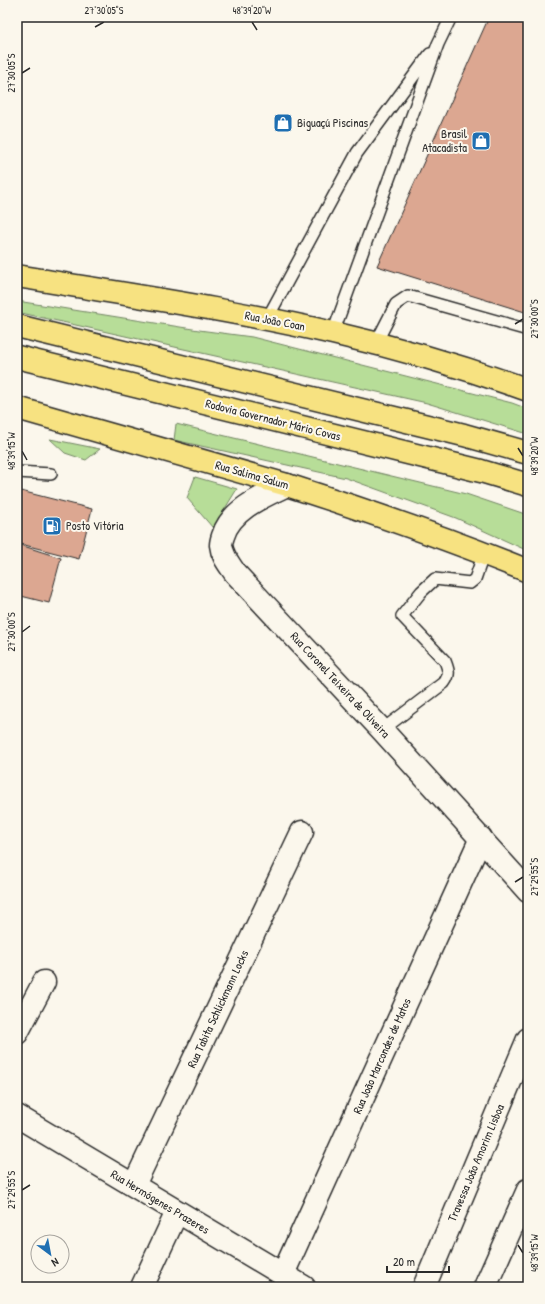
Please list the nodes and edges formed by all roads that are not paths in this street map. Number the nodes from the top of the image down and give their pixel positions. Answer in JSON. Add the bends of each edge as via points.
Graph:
{"nodes":[{"id":1,"x":451,"y":17,"type":"edge"},
{"id":2,"x":438,"y":44,"type":"junction"},
{"id":3,"x":17,"y":276,"type":"edge"},
{"id":4,"x":267,"y":319,"type":"junction"},
{"id":5,"x":17,"y":326,"type":"edge"},
{"id":6,"x":528,"y":330,"type":"edge"},
{"id":7,"x":333,"y":333,"type":"junction"},
{"id":8,"x":376,"y":344,"type":"junction"},
{"id":9,"x":17,"y":357,"type":"edge"},
{"id":10,"x":528,"y":390,"type":"edge"},
{"id":11,"x":17,"y":408,"type":"edge"},
{"id":12,"x":528,"y":453,"type":"edge"},
{"id":13,"x":17,"y":472,"type":"edge"},
{"id":14,"x":51,"y":474,"type":"dead end"},
{"id":15,"x":287,"y":485,"type":"junction"},
{"id":16,"x":528,"y":485,"type":"edge"},
{"id":17,"x":484,"y":553,"type":"junction"},
{"id":18,"x":528,"y":570,"type":"edge"},
{"id":19,"x":382,"y":730,"type":"junction"},
{"id":20,"x":302,"y":832,"type":"dead end"},
{"id":21,"x":481,"y":838,"type":"junction"},
{"id":22,"x":528,"y":891,"type":"edge"},
{"id":23,"x":44,"y":982,"type":"dead end"},
{"id":24,"x":17,"y":1033,"type":"edge"},
{"id":25,"x":528,"y":1039,"type":"edge"},
{"id":26,"x":17,"y":1116,"type":"edge"},
{"id":27,"x":134,"y":1186,"type":"junction"},
{"id":28,"x":528,"y":1190,"type":"edge"},
{"id":29,"x":177,"y":1212,"type":"junction"},
{"id":30,"x":282,"y":1274,"type":"junction"},
{"id":31,"x":142,"y":1287,"type":"edge"},
{"id":32,"x":304,"y":1287,"type":"edge"},
{"id":33,"x":424,"y":1287,"type":"edge"},
{"id":34,"x":485,"y":1287,"type":"edge"}],
"edges":[{"from":1,"to":2,"type":"lane"},
{"from":2,"to":4,"type":"lane","via":[[357,153]]},
{"from":2,"to":7,"type":"lane"},
{"from":3,"to":4,"type":"main road","name":"Rua João Coan"},
{"from":4,"to":7,"type":"main road","name":"Rua João Coan"},
{"from":5,"to":12,"type":"main road","via":[[464,435]]},
{"from":6,"to":8,"type":"lane","via":[[408,296],[396,304]]},
{"from":7,"to":8,"type":"main road","name":"Rua João Coan"},
{"from":8,"to":10,"type":"main road","name":"Rua João Coan","via":[[489,376]]},
{"from":9,"to":16,"type":"main road","name":"Rodovia Governador Mário Covas","via":[[481,471]]},
{"from":11,"to":15,"type":"main road","name":"Rua Salima Salum"},
{"from":13,"to":14,"type":"lane"},
{"from":15,"to":17,"type":"main road","name":"Rua Salima Salum"},
{"from":15,"to":19,"type":"street","name":"Rua Coronel Teixeira de Oliveira","via":[[235,516],[225,529],[221,544],[225,559],[235,573]]},
{"from":17,"to":18,"type":"main road","name":"Rua Salima Salum"},
{"from":17,"to":19,"type":"lane","via":[[475,579],[470,583],[435,579],[402,616],[445,661],[448,678],[444,684]]},
{"from":19,"to":21,"type":"street","name":"Rua Coronel Teixeira de Oliveira"},
{"from":20,"to":27,"type":"street","name":"Rua Tabita Schlickmann Locks"},
{"from":21,"to":22,"type":"street","name":"Rua Coronel Teixeira de Oliveira"},
{"from":21,"to":30,"type":"street","name":"Rua João Marcondes de Matos"},
{"from":23,"to":24,"type":"street"},
{"from":25,"to":33,"type":"street","name":"Travessa João Amorim Lisboa"},
{"from":26,"to":27,"type":"street","name":"Rua Hermógenes Prazeres"},
{"from":27,"to":29,"type":"street","name":"Rua Hermógenes Prazeres"},
{"from":28,"to":34,"type":"street"},
{"from":29,"to":30,"type":"street","name":"Rua Hermógenes Prazeres"},
{"from":29,"to":31,"type":"street"},
{"from":30,"to":32,"type":"street","name":"Rua Hermógenes Prazeres"}]}
